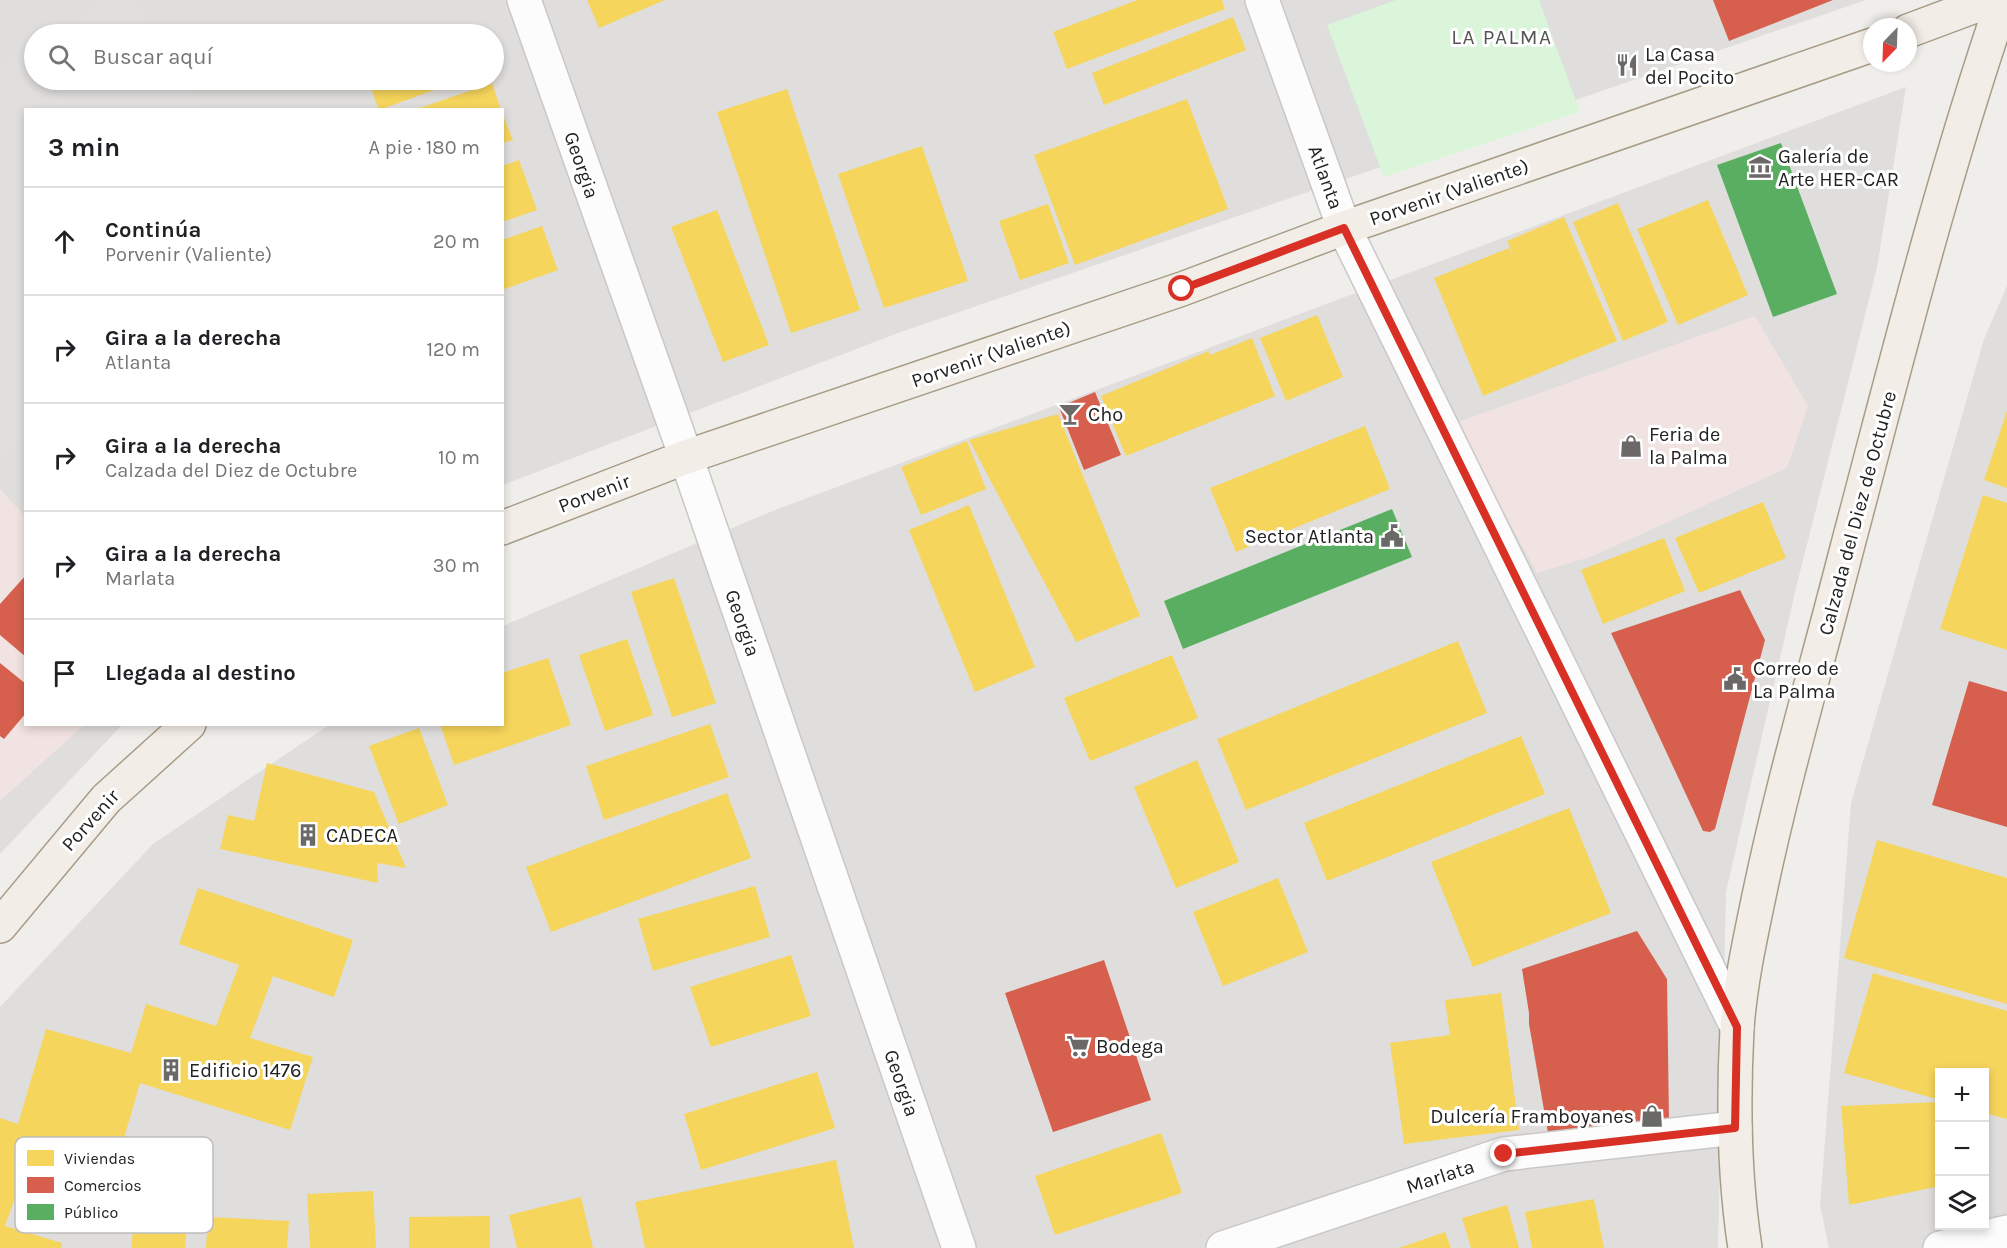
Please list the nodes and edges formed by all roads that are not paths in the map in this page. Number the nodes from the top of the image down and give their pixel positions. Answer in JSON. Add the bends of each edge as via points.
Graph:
{"nodes":[{"id":1,"x":524,"y":0,"type":"edge"},
{"id":2,"x":1262,"y":0,"type":"edge"},
{"id":3,"x":1991,"y":0,"type":"edge"},
{"id":4,"x":2003,"y":0,"type":"edge"},
{"id":5,"x":1917,"y":28,"type":"edge"},
{"id":6,"x":1863,"y":48,"type":"edge"},
{"id":7,"x":1344,"y":228,"type":"junction"},
{"id":8,"x":686,"y":457,"type":"junction"},
{"id":9,"x":504,"y":527,"type":"edge"},
{"id":10,"x":187,"y":726,"type":"edge"},
{"id":11,"x":0,"y":926,"type":"edge"},
{"id":12,"x":1737,"y":1027,"type":"junction"},
{"id":13,"x":1735,"y":1128,"type":"junction"},
{"id":14,"x":2007,"y":1232,"type":"edge"},
{"id":15,"x":959,"y":1248,"type":"edge"},
{"id":16,"x":1223,"y":1248,"type":"edge"},
{"id":17,"x":1746,"y":1248,"type":"edge"},
{"id":18,"x":1940,"y":1248,"type":"edge"}],
"edges":[{"from":1,"to":8,"type":"street","name":"Georgia"},
{"from":2,"to":7,"type":"street","name":"Atlanta"},
{"from":3,"to":5,"type":"main road"},
{"from":4,"to":12,"type":"main road","name":"Calzada del Diez de Octubre","via":[[1971,95],[1922,267],[1772,831]]},
{"from":6,"to":7,"type":"main road","name":"Porvenir (Valiente)"},
{"from":7,"to":8,"type":"main road","name":"Porvenir (Valiente)","via":[[1182,289]]},
{"from":7,"to":12,"type":"street","name":"Atlanta"},
{"from":8,"to":9,"type":"main road","name":"Porvenir"},
{"from":8,"to":15,"type":"street","name":"Georgia"},
{"from":10,"to":11,"type":"main road","name":"Porvenir","via":[[106,799]]},
{"from":12,"to":13,"type":"main road","name":"Calzada del Diez de Octubre"},
{"from":13,"to":16,"type":"street","name":"Marlata","via":[[1504,1154]]},
{"from":13,"to":17,"type":"main road","name":"Calzada del Diez de Octubre"},
{"from":14,"to":18,"type":"street"}]}
